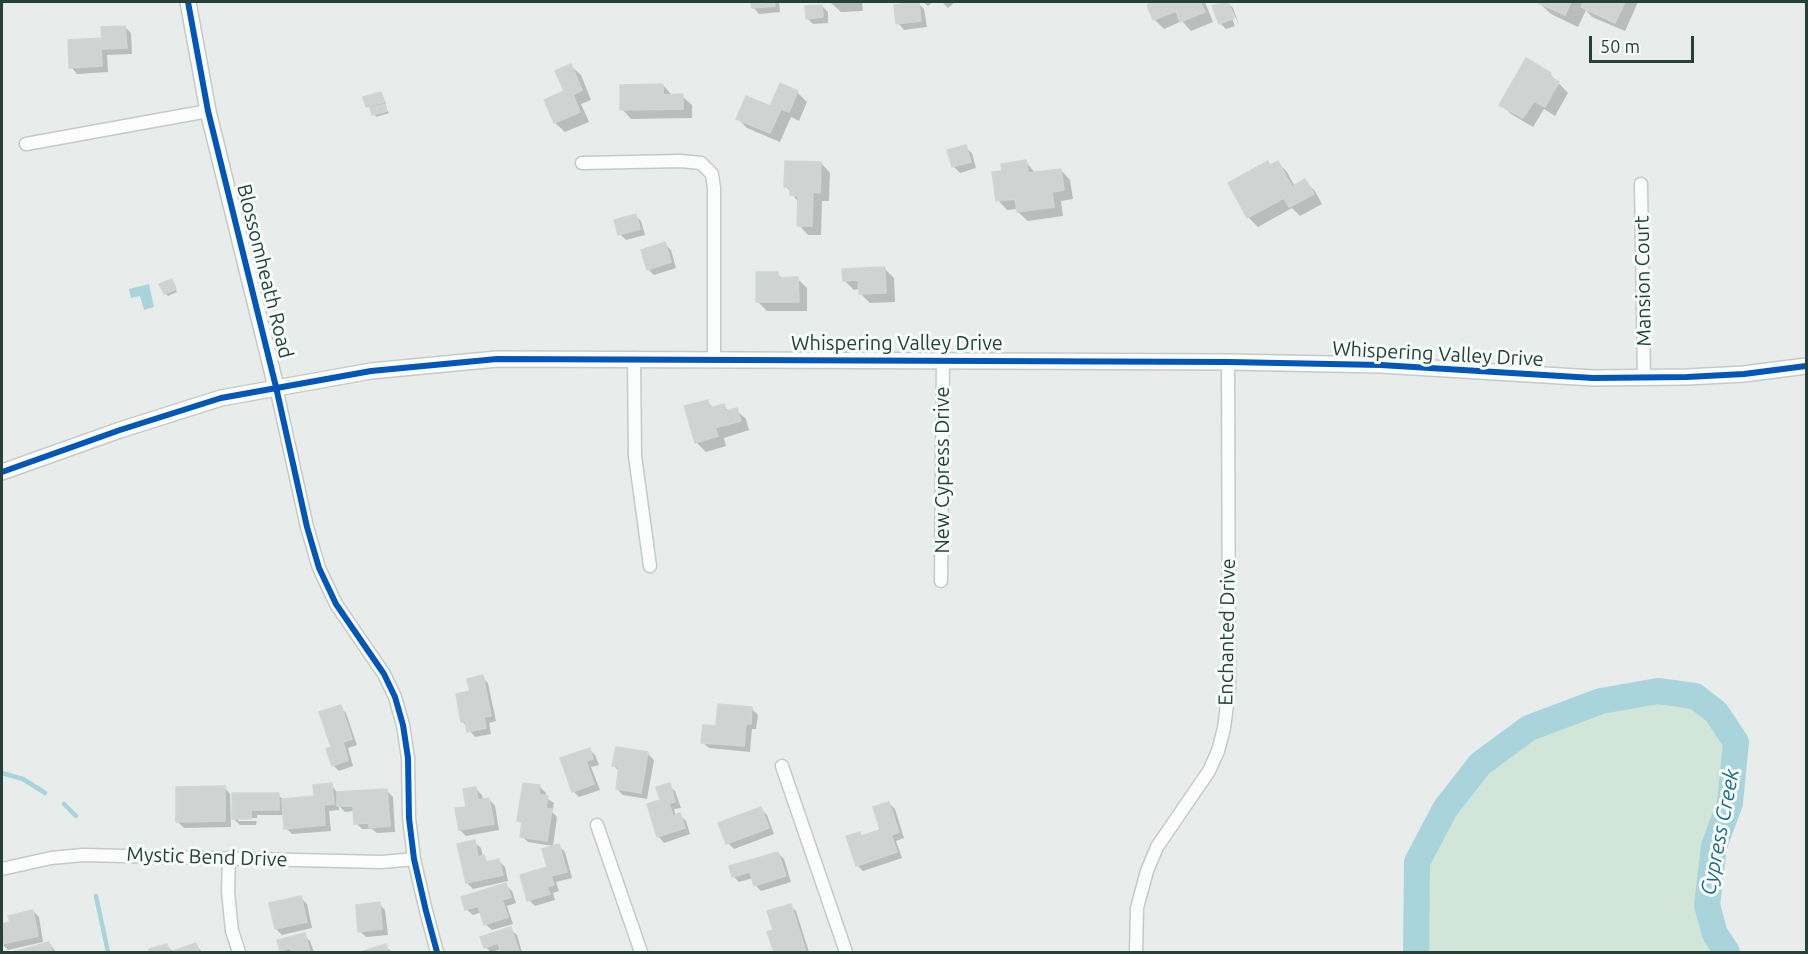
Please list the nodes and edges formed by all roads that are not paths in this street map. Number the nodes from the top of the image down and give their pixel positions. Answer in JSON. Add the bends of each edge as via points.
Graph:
{"nodes":[{"id":1,"x":188,"y":2,"type":"edge"},
{"id":2,"x":208,"y":111,"type":"junction"},
{"id":3,"x":26,"y":144,"type":"dead end"},
{"id":4,"x":582,"y":163,"type":"dead end"},
{"id":5,"x":1641,"y":184,"type":"dead end"},
{"id":6,"x":634,"y":358,"type":"junction"},
{"id":7,"x":714,"y":359,"type":"junction"},
{"id":8,"x":943,"y":359,"type":"junction"},
{"id":9,"x":1228,"y":362,"type":"junction"},
{"id":10,"x":1806,"y":366,"type":"edge"},
{"id":11,"x":1644,"y":378,"type":"junction"},
{"id":12,"x":276,"y":387,"type":"junction"},
{"id":13,"x":2,"y":472,"type":"edge"},
{"id":14,"x":650,"y":566,"type":"dead end"},
{"id":15,"x":941,"y":581,"type":"dead end"},
{"id":16,"x":782,"y":766,"type":"dead end"},
{"id":17,"x":597,"y":825,"type":"dead end"},
{"id":18,"x":229,"y":858,"type":"junction"},
{"id":19,"x":414,"y":859,"type":"junction"},
{"id":20,"x":2,"y":869,"type":"edge"},
{"id":21,"x":239,"y":952,"type":"edge"},
{"id":22,"x":437,"y":952,"type":"edge"},
{"id":23,"x":641,"y":952,"type":"edge"},
{"id":24,"x":846,"y":952,"type":"edge"},
{"id":25,"x":1136,"y":952,"type":"edge"}],
"edges":[{"from":1,"to":2,"type":"street","name":"Blossomheath Road"},
{"from":2,"to":3,"type":"street"},
{"from":2,"to":12,"type":"street","name":"Blossomheath Road"},
{"from":4,"to":7,"type":"street","via":[[691,162],[701,163],[712,174]]},
{"from":5,"to":11,"type":"street","name":"Mansion Court"},
{"from":6,"to":7,"type":"street","name":"Whispering Valley Drive"},
{"from":6,"to":12,"type":"street","name":"Whispering Valley Drive","via":[[447,363],[370,370]]},
{"from":6,"to":14,"type":"street","via":[[635,456]]},
{"from":7,"to":8,"type":"street","name":"Whispering Valley Drive"},
{"from":8,"to":9,"type":"street","name":"Whispering Valley Drive"},
{"from":8,"to":15,"type":"street","name":"New Cypress Drive"},
{"from":9,"to":11,"type":"street","name":"Whispering Valley Drive"},
{"from":9,"to":25,"type":"street","name":"Enchanted Drive","via":[[1229,689],[1224,728],[1209,771],[1157,847],[1147,871],[1137,908]]},
{"from":10,"to":11,"type":"street","name":"Whispering Valley Drive","via":[[1744,374]]},
{"from":12,"to":13,"type":"street","name":"Whispering Valley Drive","via":[[170,413]]},
{"from":12,"to":19,"type":"street","name":"Blossomheath Road","via":[[320,568],[336,603],[395,697],[406,741]]},
{"from":16,"to":24,"type":"street"},
{"from":17,"to":23,"type":"street"},
{"from":18,"to":19,"type":"street","name":"Mystic Bend Drive","via":[[382,862]]},
{"from":18,"to":20,"type":"street","name":"Mystic Bend Drive","via":[[83,855]]},
{"from":18,"to":21,"type":"street","via":[[232,931]]},
{"from":19,"to":22,"type":"street","name":"Blossomheath Road"}]}
